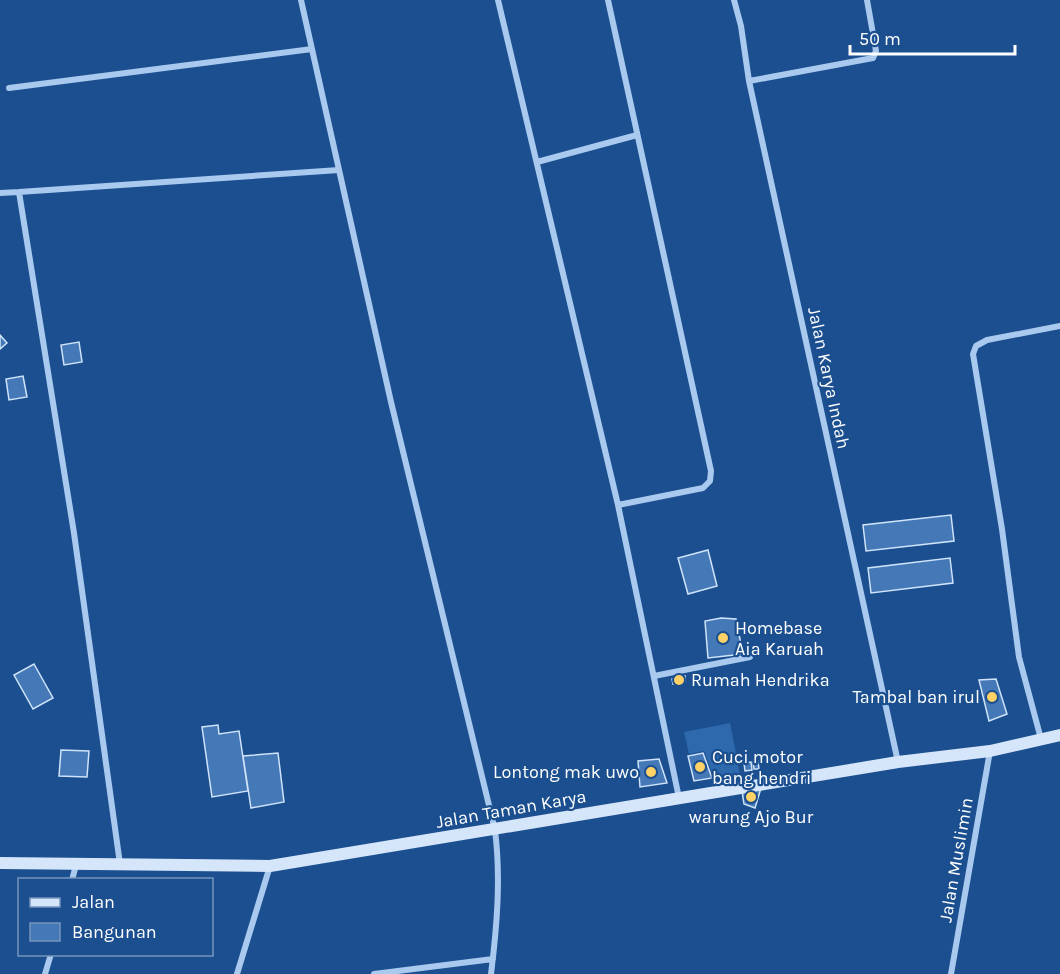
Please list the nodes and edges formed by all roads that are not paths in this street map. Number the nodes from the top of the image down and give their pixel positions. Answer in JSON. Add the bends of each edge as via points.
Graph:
{"nodes":[{"id":1,"x":301,"y":0,"type":"edge"},
{"id":2,"x":498,"y":0,"type":"edge"},
{"id":3,"x":608,"y":0,"type":"edge"},
{"id":4,"x":734,"y":0,"type":"edge"},
{"id":5,"x":867,"y":0,"type":"edge"},
{"id":6,"x":312,"y":49,"type":"junction"},
{"id":7,"x":749,"y":81,"type":"junction"},
{"id":8,"x":9,"y":88,"type":"dead end"},
{"id":9,"x":637,"y":135,"type":"junction"},
{"id":10,"x":537,"y":162,"type":"junction"},
{"id":11,"x":339,"y":170,"type":"junction"},
{"id":12,"x":18,"y":192,"type":"junction"},
{"id":13,"x":0,"y":193,"type":"edge"},
{"id":14,"x":1060,"y":326,"type":"edge"},
{"id":15,"x":618,"y":505,"type":"junction"},
{"id":16,"x":750,"y":657,"type":"dead end"},
{"id":17,"x":654,"y":676,"type":"junction"},
{"id":18,"x":1060,"y":735,"type":"edge"},
{"id":19,"x":1041,"y":740,"type":"junction"},
{"id":20,"x":990,"y":751,"type":"junction"},
{"id":21,"x":898,"y":762,"type":"junction"},
{"id":22,"x":679,"y":798,"type":"junction"},
{"id":23,"x":495,"y":830,"type":"junction"},
{"id":24,"x":0,"y":862,"type":"edge"},
{"id":25,"x":76,"y":865,"type":"junction"},
{"id":26,"x":120,"y":865,"type":"junction"},
{"id":27,"x":270,"y":866,"type":"junction"},
{"id":28,"x":72,"y":878,"type":"edge"},
{"id":29,"x":50,"y":956,"type":"edge"},
{"id":30,"x":493,"y":959,"type":"junction"},
{"id":31,"x":45,"y":974,"type":"edge"},
{"id":32,"x":237,"y":974,"type":"edge"},
{"id":33,"x":374,"y":974,"type":"edge"},
{"id":34,"x":491,"y":974,"type":"edge"},
{"id":35,"x":951,"y":974,"type":"edge"}],
"edges":[{"from":1,"to":6,"type":"street"},
{"from":2,"to":10,"type":"street"},
{"from":3,"to":9,"type":"street"},
{"from":4,"to":7,"type":"street","name":"Jalan Karya Indah"},
{"from":5,"to":7,"type":"street","via":[[876,51],[873,58]]},
{"from":6,"to":8,"type":"street"},
{"from":6,"to":11,"type":"street"},
{"from":7,"to":21,"type":"street","name":"Jalan Karya Indah"},
{"from":9,"to":10,"type":"street"},
{"from":9,"to":15,"type":"street","via":[[711,477],[703,488]]},
{"from":10,"to":15,"type":"street"},
{"from":11,"to":12,"type":"street"},
{"from":11,"to":23,"type":"street"},
{"from":12,"to":13,"type":"street"},
{"from":12,"to":26,"type":"street","via":[[74,532]]},
{"from":14,"to":19,"type":"street","via":[[987,340],[976,346],[973,354],[1018,657]]},
{"from":15,"to":17,"type":"street"},
{"from":16,"to":17,"type":"street"},
{"from":17,"to":22,"type":"street"},
{"from":18,"to":19,"type":"street","name":"Jalan Taman Karya"},
{"from":19,"to":20,"type":"street","name":"Jalan Taman Karya"},
{"from":20,"to":21,"type":"street","name":"Jalan Taman Karya"},
{"from":20,"to":35,"type":"street","name":"Jalan Muslimin"},
{"from":21,"to":22,"type":"street","name":"Jalan Taman Karya"},
{"from":22,"to":23,"type":"street","name":"Jalan Taman Karya"},
{"from":23,"to":27,"type":"street","name":"Jalan Taman Karya"},
{"from":23,"to":30,"type":"street","via":[[499,869]]},
{"from":24,"to":25,"type":"street","name":"Jalan Taman Karya"},
{"from":25,"to":26,"type":"street","name":"Jalan Taman Karya"},
{"from":25,"to":28,"type":"street"},
{"from":26,"to":27,"type":"street","name":"Jalan Taman Karya"},
{"from":27,"to":32,"type":"street"},
{"from":29,"to":31,"type":"street"},
{"from":30,"to":33,"type":"street"},
{"from":30,"to":34,"type":"street"}]}
